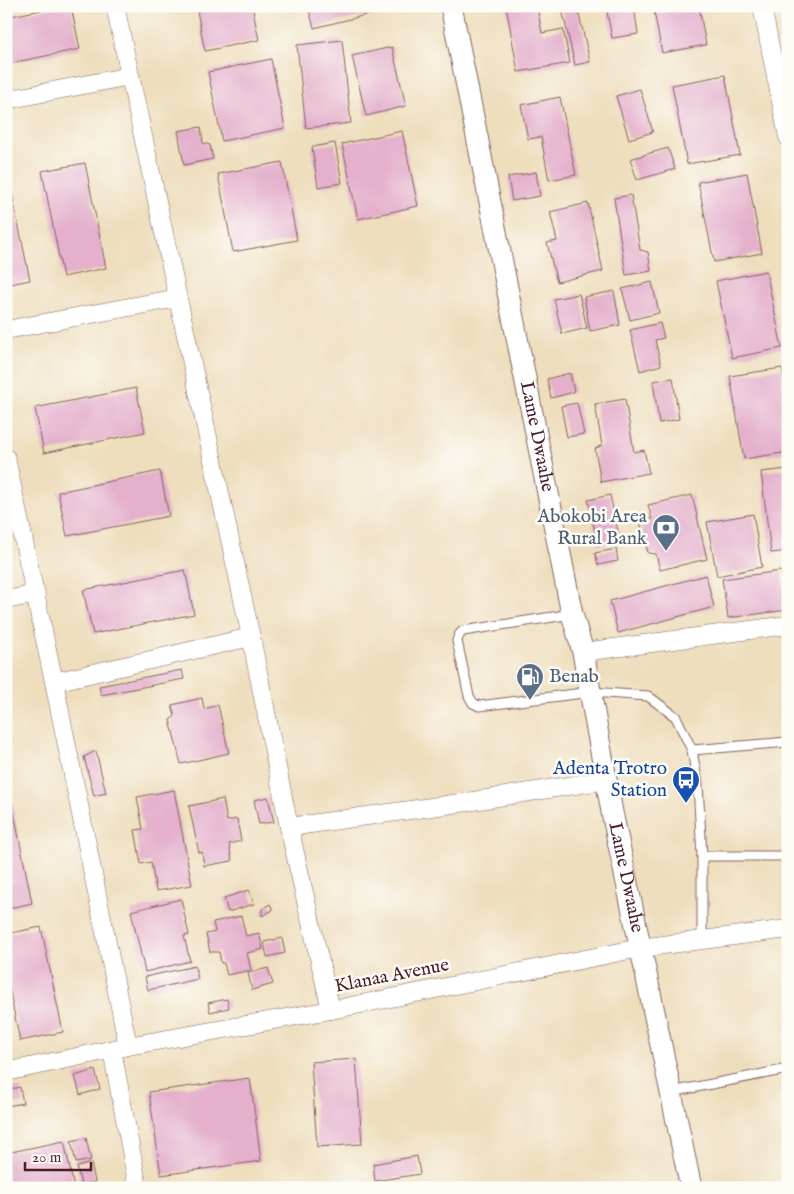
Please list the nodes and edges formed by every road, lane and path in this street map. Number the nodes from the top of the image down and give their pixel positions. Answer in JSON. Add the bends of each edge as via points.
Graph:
{"nodes":[{"id":1,"x":115,"y":6,"type":"edge"},
{"id":2,"x":452,"y":6,"type":"edge"},
{"id":3,"x":762,"y":6,"type":"edge"},
{"id":4,"x":130,"y":76,"type":"junction"},
{"id":5,"x":6,"y":100,"type":"edge"},
{"id":6,"x":788,"y":137,"type":"edge"},
{"id":7,"x":178,"y":298,"type":"junction"},
{"id":8,"x":6,"y":330,"type":"edge"},
{"id":9,"x":6,"y":458,"type":"edge"},
{"id":10,"x":36,"y":594,"type":"junction"},
{"id":11,"x":6,"y":600,"type":"edge"},
{"id":12,"x":572,"y":614,"type":"junction"},
{"id":13,"x":788,"y":625,"type":"edge"},
{"id":14,"x":252,"y":637,"type":"junction"},
{"id":15,"x":583,"y":652,"type":"junction"},
{"id":16,"x":54,"y":682,"type":"junction"},
{"id":17,"x":591,"y":692,"type":"junction"},
{"id":18,"x":788,"y":742,"type":"edge"},
{"id":19,"x":692,"y":750,"type":"junction"},
{"id":20,"x":606,"y":780,"type":"junction"},
{"id":21,"x":289,"y":827,"type":"junction"},
{"id":22,"x":702,"y":856,"type":"junction"},
{"id":23,"x":788,"y":856,"type":"edge"},
{"id":24,"x":788,"y":929,"type":"edge"},
{"id":25,"x":702,"y":940,"type":"junction"},
{"id":26,"x":640,"y":948,"type":"junction"},
{"id":27,"x":331,"y":1010,"type":"junction"},
{"id":28,"x":120,"y":1048,"type":"junction"},
{"id":29,"x":788,"y":1069,"type":"edge"},
{"id":30,"x":6,"y":1072,"type":"edge"},
{"id":31,"x":671,"y":1092,"type":"junction"},
{"id":32,"x":138,"y":1188,"type":"edge"},
{"id":33,"x":691,"y":1188,"type":"edge"}],
"edges":[{"from":1,"to":4,"type":"street"},
{"from":2,"to":12,"type":"street","name":"Lame Dwaahe"},
{"from":3,"to":6,"type":"street"},
{"from":4,"to":5,"type":"street"},
{"from":4,"to":7,"type":"street"},
{"from":7,"to":8,"type":"street"},
{"from":7,"to":14,"type":"street"},
{"from":9,"to":10,"type":"street"},
{"from":10,"to":11,"type":"street"},
{"from":10,"to":16,"type":"street"},
{"from":12,"to":15,"type":"street","name":"Lame Dwaahe"},
{"from":12,"to":17,"type":"lane","via":[[459,635],[457,641],[469,696],[479,706]]},
{"from":13,"to":15,"type":"street"},
{"from":14,"to":16,"type":"street"},
{"from":14,"to":21,"type":"street"},
{"from":15,"to":17,"type":"street","name":"Lame Dwaahe"},
{"from":16,"to":28,"type":"street"},
{"from":17,"to":19,"type":"lane","via":[[648,696],[676,717]]},
{"from":17,"to":20,"type":"street","name":"Lame Dwaahe"},
{"from":18,"to":19,"type":"lane"},
{"from":19,"to":22,"type":"lane","via":[[698,784]]},
{"from":20,"to":21,"type":"street"},
{"from":20,"to":26,"type":"street","name":"Lame Dwaahe"},
{"from":21,"to":27,"type":"street"},
{"from":22,"to":23,"type":"lane"},
{"from":22,"to":25,"type":"lane"},
{"from":24,"to":25,"type":"street","name":"Klanaa Avenue"},
{"from":25,"to":26,"type":"street","name":"Klanaa Avenue"},
{"from":26,"to":27,"type":"street","name":"Klanaa Avenue"},
{"from":26,"to":31,"type":"street","name":"Lame Dwaahe"},
{"from":27,"to":28,"type":"street","name":"Klanaa Avenue"},
{"from":28,"to":30,"type":"street","name":"Klanaa Avenue"},
{"from":28,"to":32,"type":"street"},
{"from":29,"to":31,"type":"lane"},
{"from":31,"to":33,"type":"street","name":"Lame Dwaahe"}]}
